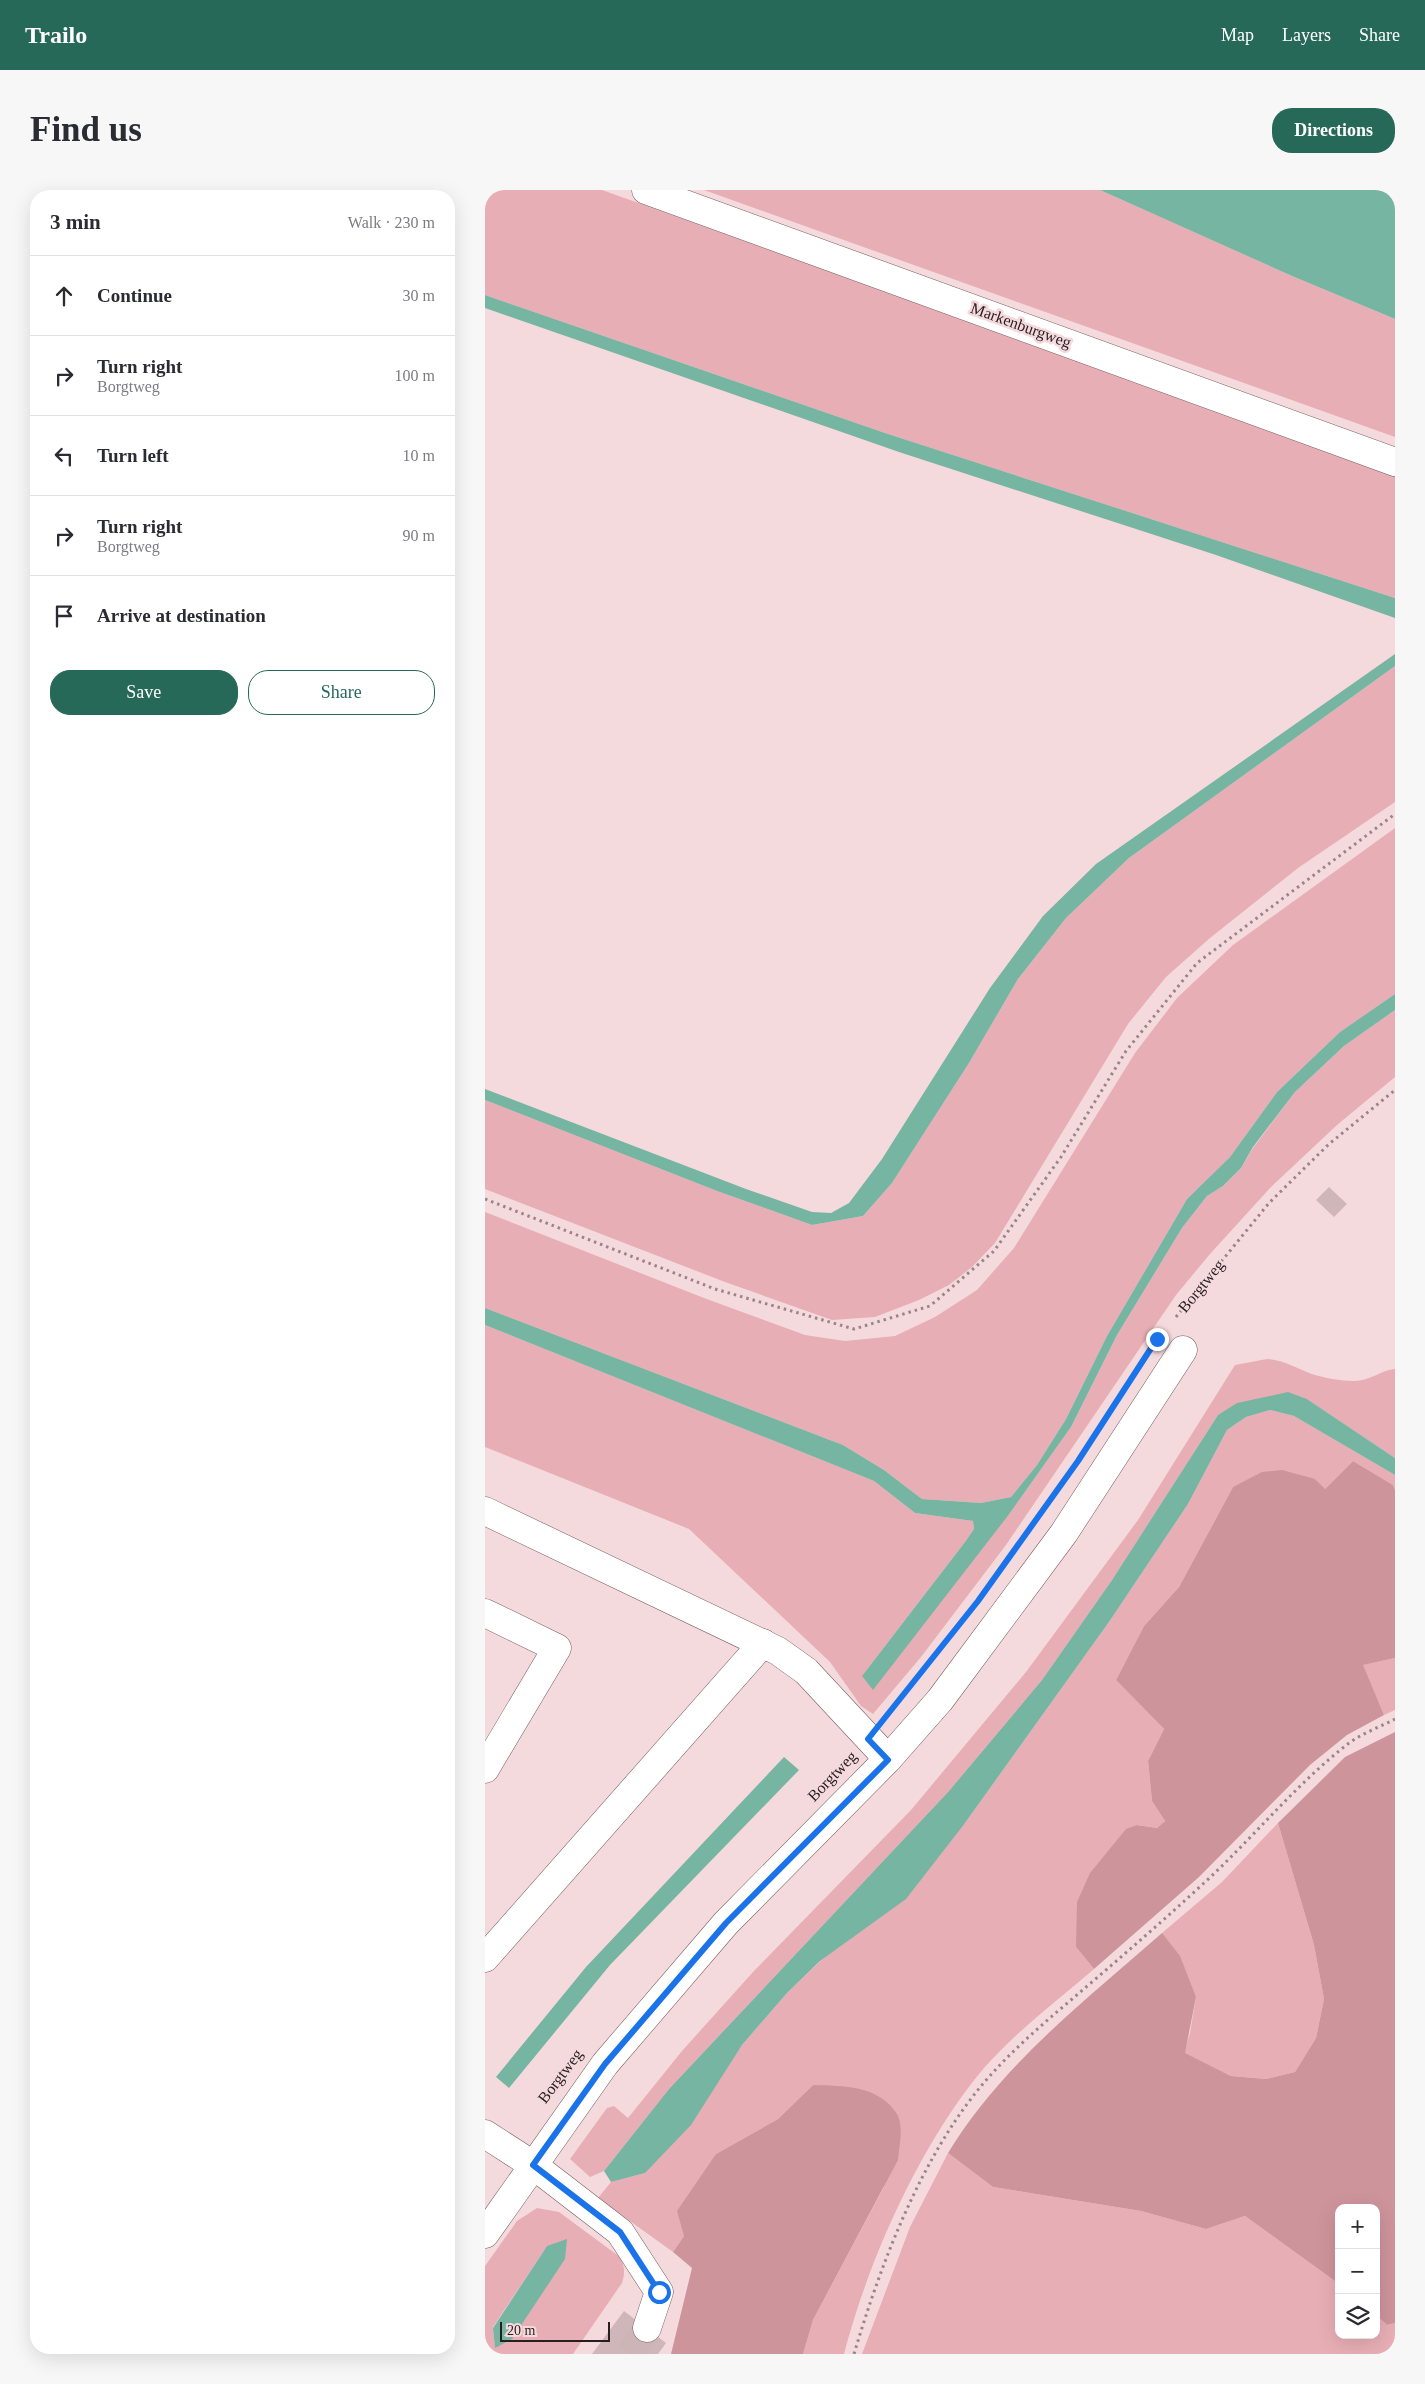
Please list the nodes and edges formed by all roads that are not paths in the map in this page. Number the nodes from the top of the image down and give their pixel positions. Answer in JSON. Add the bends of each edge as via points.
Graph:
{"nodes":[{"id":1,"x":646,"y":190,"type":"edge"},
{"id":2,"x":1395,"y":462,"type":"edge"},
{"id":3,"x":1183,"y":1350,"type":"dead end"},
{"id":4,"x":485,"y":1511,"type":"edge"},
{"id":5,"x":485,"y":1613,"type":"edge"},
{"id":6,"x":763,"y":1643,"type":"junction"},
{"id":7,"x":888,"y":1760,"type":"junction"},
{"id":8,"x":485,"y":1769,"type":"edge"},
{"id":9,"x":485,"y":1958,"type":"edge"},
{"id":10,"x":485,"y":2134,"type":"edge"},
{"id":11,"x":533,"y":2165,"type":"junction"},
{"id":12,"x":485,"y":2234,"type":"edge"},
{"id":13,"x":647,"y":2328,"type":"tunnel mouth"}],
"edges":[{"from":1,"to":2,"type":"street","name":"Markenburgweg"},
{"from":3,"to":7,"type":"street","name":"Borgtweg","via":[[1064,1533],[940,1700]]},
{"from":4,"to":6,"type":"street"},
{"from":5,"to":8,"type":"street","via":[[557,1648]]},
{"from":6,"to":7,"type":"street","via":[[806,1670]]},
{"from":6,"to":9,"type":"street"},
{"from":7,"to":11,"type":"street","name":"Borgtweg","via":[[726,1923],[605,2064]]},
{"from":10,"to":11,"type":"street"},
{"from":11,"to":12,"type":"street","name":"Borgtweg"},
{"from":11,"to":13,"type":"street","via":[[620,2232],[659,2292]]}]}
